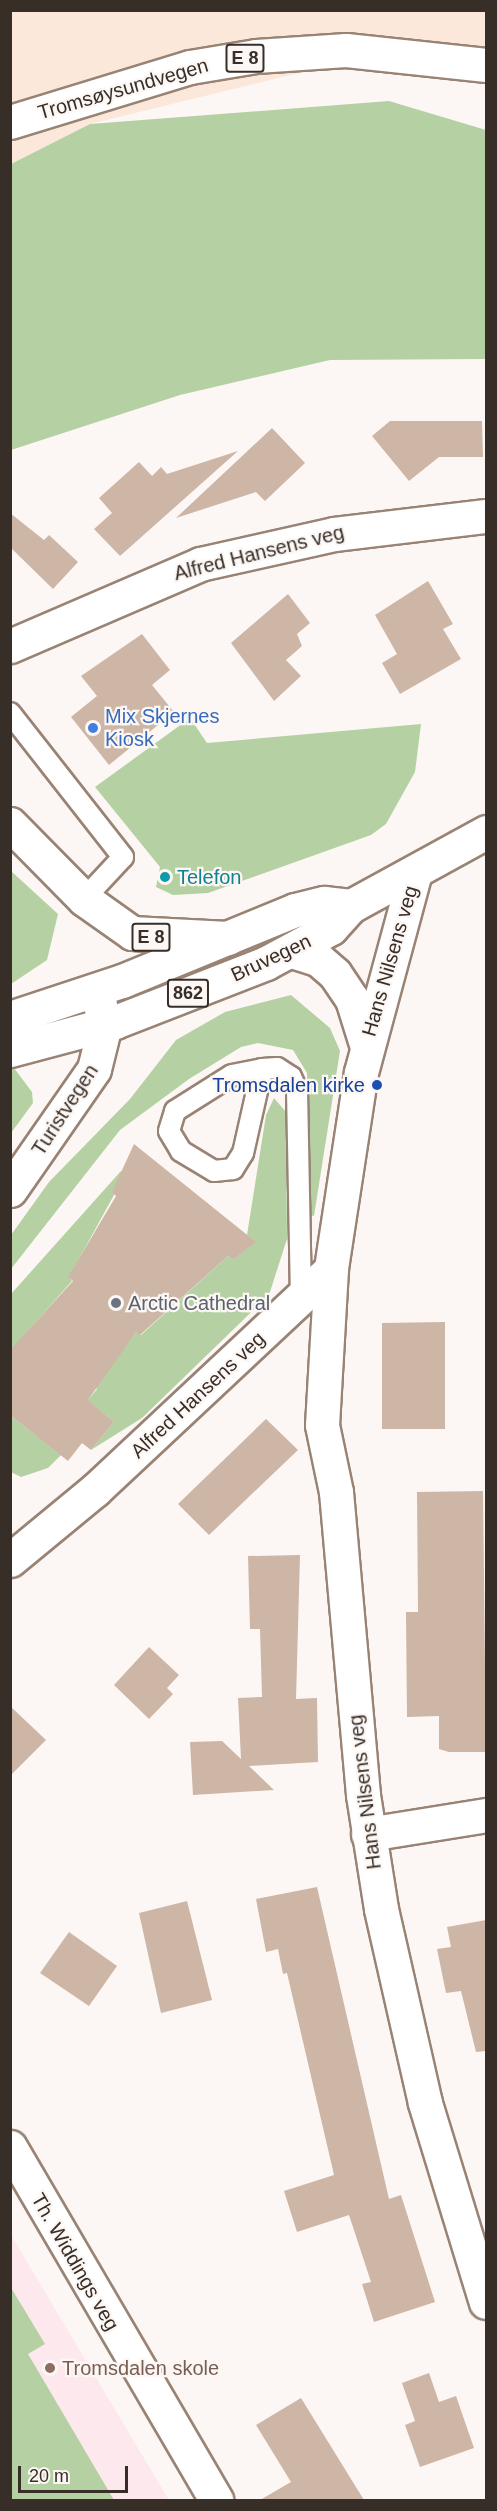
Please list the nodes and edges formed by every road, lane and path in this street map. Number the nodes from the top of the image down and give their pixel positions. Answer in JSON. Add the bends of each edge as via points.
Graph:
{"nodes":[{"id":1,"x":486,"y":65,"type":"edge"},
{"id":2,"x":10,"y":122,"type":"edge"},
{"id":3,"x":486,"y":516,"type":"edge"},
{"id":4,"x":10,"y":646,"type":"edge"},
{"id":5,"x":10,"y":713,"type":"edge"},
{"id":6,"x":10,"y":824,"type":"edge"},
{"id":7,"x":481,"y":835,"type":"edge"},
{"id":8,"x":414,"y":876,"type":"junction"},
{"id":9,"x":84,"y":899,"type":"junction"},
{"id":10,"x":351,"y":906,"type":"junction"},
{"id":11,"x":228,"y":938,"type":"junction"},
{"id":12,"x":292,"y":951,"type":"junction"},
{"id":13,"x":96,"y":990,"type":"junction"},
{"id":14,"x":10,"y":1018,"type":"edge"},
{"id":15,"x":105,"y":1025,"type":"junction"},
{"id":16,"x":366,"y":1046,"type":"junction"},
{"id":17,"x":10,"y":1050,"type":"edge"},
{"id":18,"x":262,"y":1069,"type":"junction"},
{"id":19,"x":10,"y":1190,"type":"edge"},
{"id":20,"x":331,"y":1269,"type":"junction"},
{"id":21,"x":301,"y":1299,"type":"junction"},
{"id":22,"x":10,"y":1560,"type":"edge"},
{"id":23,"x":486,"y":1815,"type":"edge"},
{"id":24,"x":368,"y":1834,"type":"junction"},
{"id":25,"x":10,"y":2147,"type":"edge"},
{"id":26,"x":486,"y":2302,"type":"edge"},
{"id":27,"x":216,"y":2500,"type":"edge"}],
"edges":[{"from":1,"to":2,"type":"main road","name":"Tromsøysundvegen","number":"E 8","via":[[346,50],[256,56],[190,67]]},
{"from":3,"to":4,"type":"main road","name":"Alfred Hansens veg","via":[[334,534],[200,564]]},
{"from":5,"to":9,"type":"lane","via":[[123,857]]},
{"from":6,"to":9,"type":"main road","number":"E 8"},
{"from":7,"to":8,"type":"main road","name":"Bruvegen","number":"862"},
{"from":8,"to":10,"type":"main road","name":"Bruvegen","number":"862"},
{"from":8,"to":16,"type":"main road","name":"Hans Nilsens veg"},
{"from":9,"to":11,"type":"main road","number":"E 8","via":[[132,933]]},
{"from":10,"to":11,"type":"main road","name":"Bruvegen","number":"862","via":[[324,903],[295,910]]},
{"from":10,"to":12,"type":"main road","name":"Bruvegen","number":"862","via":[[331,928]]},
{"from":11,"to":13,"type":"main road","name":"Bruvegen","number":"862"},
{"from":12,"to":15,"type":"main road","name":"Bruvegen","number":"862"},
{"from":12,"to":16,"type":"main road","name":"Hans Nilsens veg","via":[[319,960],[334,974],[352,999]]},
{"from":13,"to":14,"type":"main road","name":"Bruvegen","number":"862"},
{"from":13,"to":15,"type":"main road","name":"Turistvegen"},
{"from":15,"to":17,"type":"main road","name":"Bruvegen","number":"862"},
{"from":15,"to":19,"type":"main road","name":"Turistvegen","via":[[94,1069]]},
{"from":16,"to":20,"type":"main road","name":"Hans Nilsens veg"},
{"from":18,"to":18,"type":"lane","via":[[232,1076],[175,1111],[169,1131],[181,1151],[214,1171],[233,1170],[243,1154]]},
{"from":18,"to":21,"type":"lane","via":[[278,1068],[291,1077],[297,1090]]},
{"from":20,"to":21,"type":"main road","name":"Alfred Hansens veg"},
{"from":20,"to":24,"type":"main road","name":"Hans Nilsens veg","via":[[322,1425],[336,1492]]},
{"from":21,"to":22,"type":"main road","name":"Alfred Hansens veg","via":[[95,1491]]},
{"from":23,"to":24,"type":"main road"},
{"from":24,"to":26,"type":"main road","name":"Hans Nilsens veg","via":[[425,2103]]},
{"from":25,"to":27,"type":"main road","name":"Th. Widdings veg"}]}
